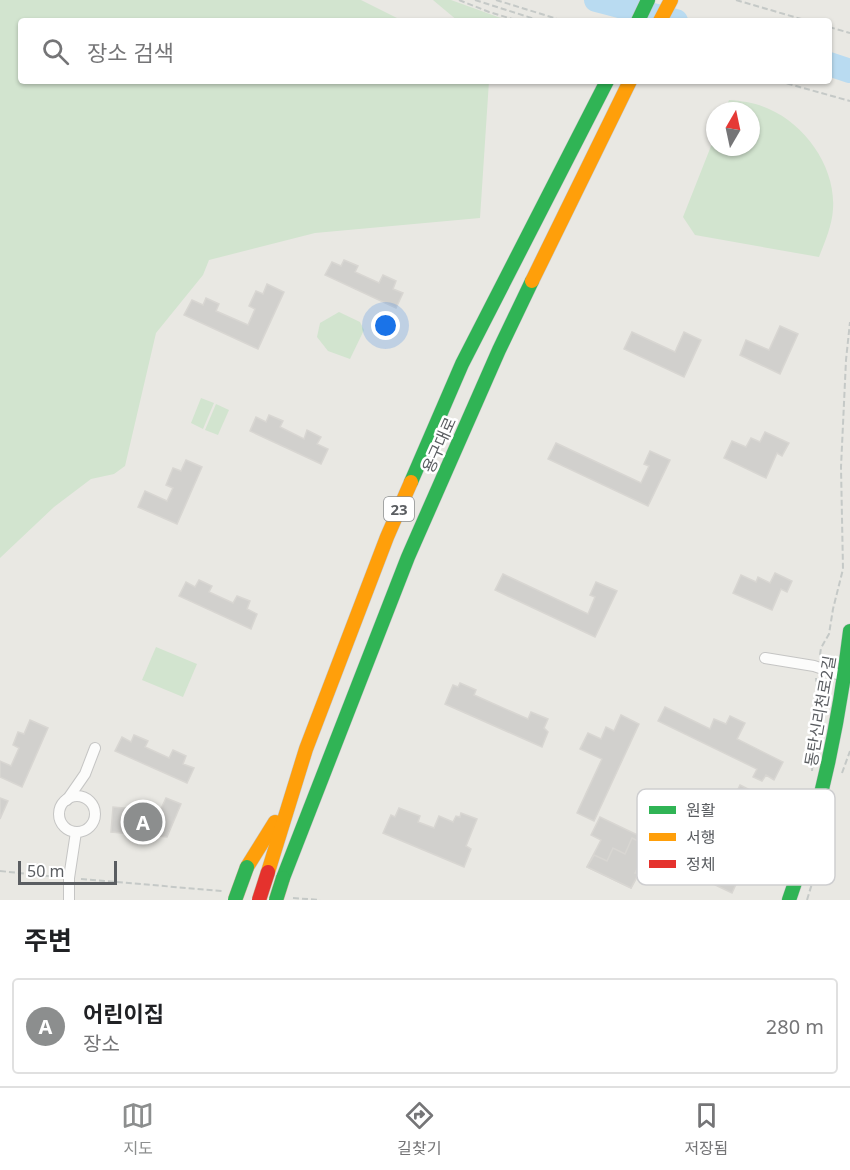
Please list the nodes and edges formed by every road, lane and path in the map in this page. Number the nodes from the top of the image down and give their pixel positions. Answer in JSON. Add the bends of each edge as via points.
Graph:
{"nodes":[{"id":1,"x":459,"y":0,"type":"edge"},
{"id":2,"x":475,"y":0,"type":"edge"},
{"id":3,"x":496,"y":0,"type":"edge"},
{"id":4,"x":648,"y":0,"type":"edge"},
{"id":5,"x":671,"y":0,"type":"edge"},
{"id":6,"x":736,"y":0,"type":"edge"},
{"id":7,"x":509,"y":18,"type":"edge"},
{"id":8,"x":532,"y":18,"type":"edge"},
{"id":9,"x":554,"y":18,"type":"edge"},
{"id":10,"x":639,"y":18,"type":"edge"},
{"id":11,"x":662,"y":18,"type":"edge"},
{"id":12,"x":798,"y":18,"type":"edge"},
{"id":13,"x":832,"y":28,"type":"edge"},
{"id":14,"x":850,"y":33,"type":"edge"},
{"id":15,"x":606,"y":84,"type":"edge"},
{"id":16,"x":629,"y":84,"type":"edge"},
{"id":17,"x":789,"y":84,"type":"edge"},
{"id":18,"x":850,"y":101,"type":"edge"},
{"id":19,"x":850,"y":322,"type":"edge"},
{"id":20,"x":850,"y":632,"type":"edge"},
{"id":21,"x":821,"y":648,"type":"dead end"},
{"id":22,"x":765,"y":658,"type":"dead end"},
{"id":23,"x":847,"y":677,"type":"edge"},
{"id":24,"x":816,"y":683,"type":"dead end"},
{"id":25,"x":95,"y":748,"type":"dead end"},
{"id":26,"x":85,"y":774,"type":"junction"},
{"id":27,"x":812,"y":779,"type":"dead end"},
{"id":28,"x":822,"y":789,"type":"edge"},
{"id":29,"x":290,"y":799,"type":"junction"},
{"id":30,"x":66,"y":800,"type":"junction"},
{"id":31,"x":89,"y":800,"type":"junction"},
{"id":32,"x":76,"y":832,"type":"junction"},
{"id":33,"x":0,"y":871,"type":"edge"},
{"id":34,"x":69,"y":878,"type":"junction"},
{"id":35,"x":794,"y":885,"type":"edge"},
{"id":36,"x":231,"y":896,"type":"edge"},
{"id":37,"x":283,"y":899,"type":"edge"},
{"id":38,"x":69,"y":900,"type":"edge"},
{"id":39,"x":259,"y":900,"type":"edge"},
{"id":40,"x":320,"y":900,"type":"edge"},
{"id":41,"x":789,"y":900,"type":"edge"}],
"edges":[{"from":1,"to":7,"type":"path"},
{"from":2,"to":8,"type":"path"},
{"from":3,"to":9,"type":"path"},
{"from":4,"to":10,"type":"main road"},
{"from":5,"to":11,"type":"main road"},
{"from":6,"to":12,"type":"path"},
{"from":13,"to":14,"type":"path"},
{"from":15,"to":29,"type":"main road","name":"용구대로","number":"23","via":[[462,364],[387,537]]},
{"from":16,"to":37,"type":"main road","name":"용구대로","number":"23","bridge":true,"via":[[499,350],[408,557],[309,808]]},
{"from":17,"to":18,"type":"path"},
{"from":19,"to":21,"type":"path","via":[[841,467],[843,569],[830,634]]},
{"from":20,"to":23,"type":"main road","name":"동탄신리천로2길"},
{"from":22,"to":23,"type":"street","via":[[814,666]]},
{"from":23,"to":28,"type":"main road","name":"동탄신리천로2길"},
{"from":24,"to":27,"type":"path","via":[[819,705]]},
{"from":25,"to":26,"type":"street"},
{"from":26,"to":30,"type":"street"},
{"from":26,"to":31,"type":"street","via":[[84,789]]},
{"from":29,"to":36,"type":"main road","bridge":true},
{"from":29,"to":39,"type":"main road","name":"용구대로","number":"23","bridge":true},
{"from":30,"to":31,"type":"street","via":[[78,796]]},
{"from":30,"to":32,"type":"street","via":[[60,810],[61,822]]},
{"from":31,"to":32,"type":"street","via":[[95,810],[94,821],[87,830]]},
{"from":32,"to":34,"type":"street"},
{"from":33,"to":34,"type":"path"},
{"from":34,"to":36,"type":"path"},
{"from":34,"to":38,"type":"street"},
{"from":35,"to":41,"type":"main road","name":"동탄신리천로2길"},
{"from":37,"to":40,"type":"path"}]}
